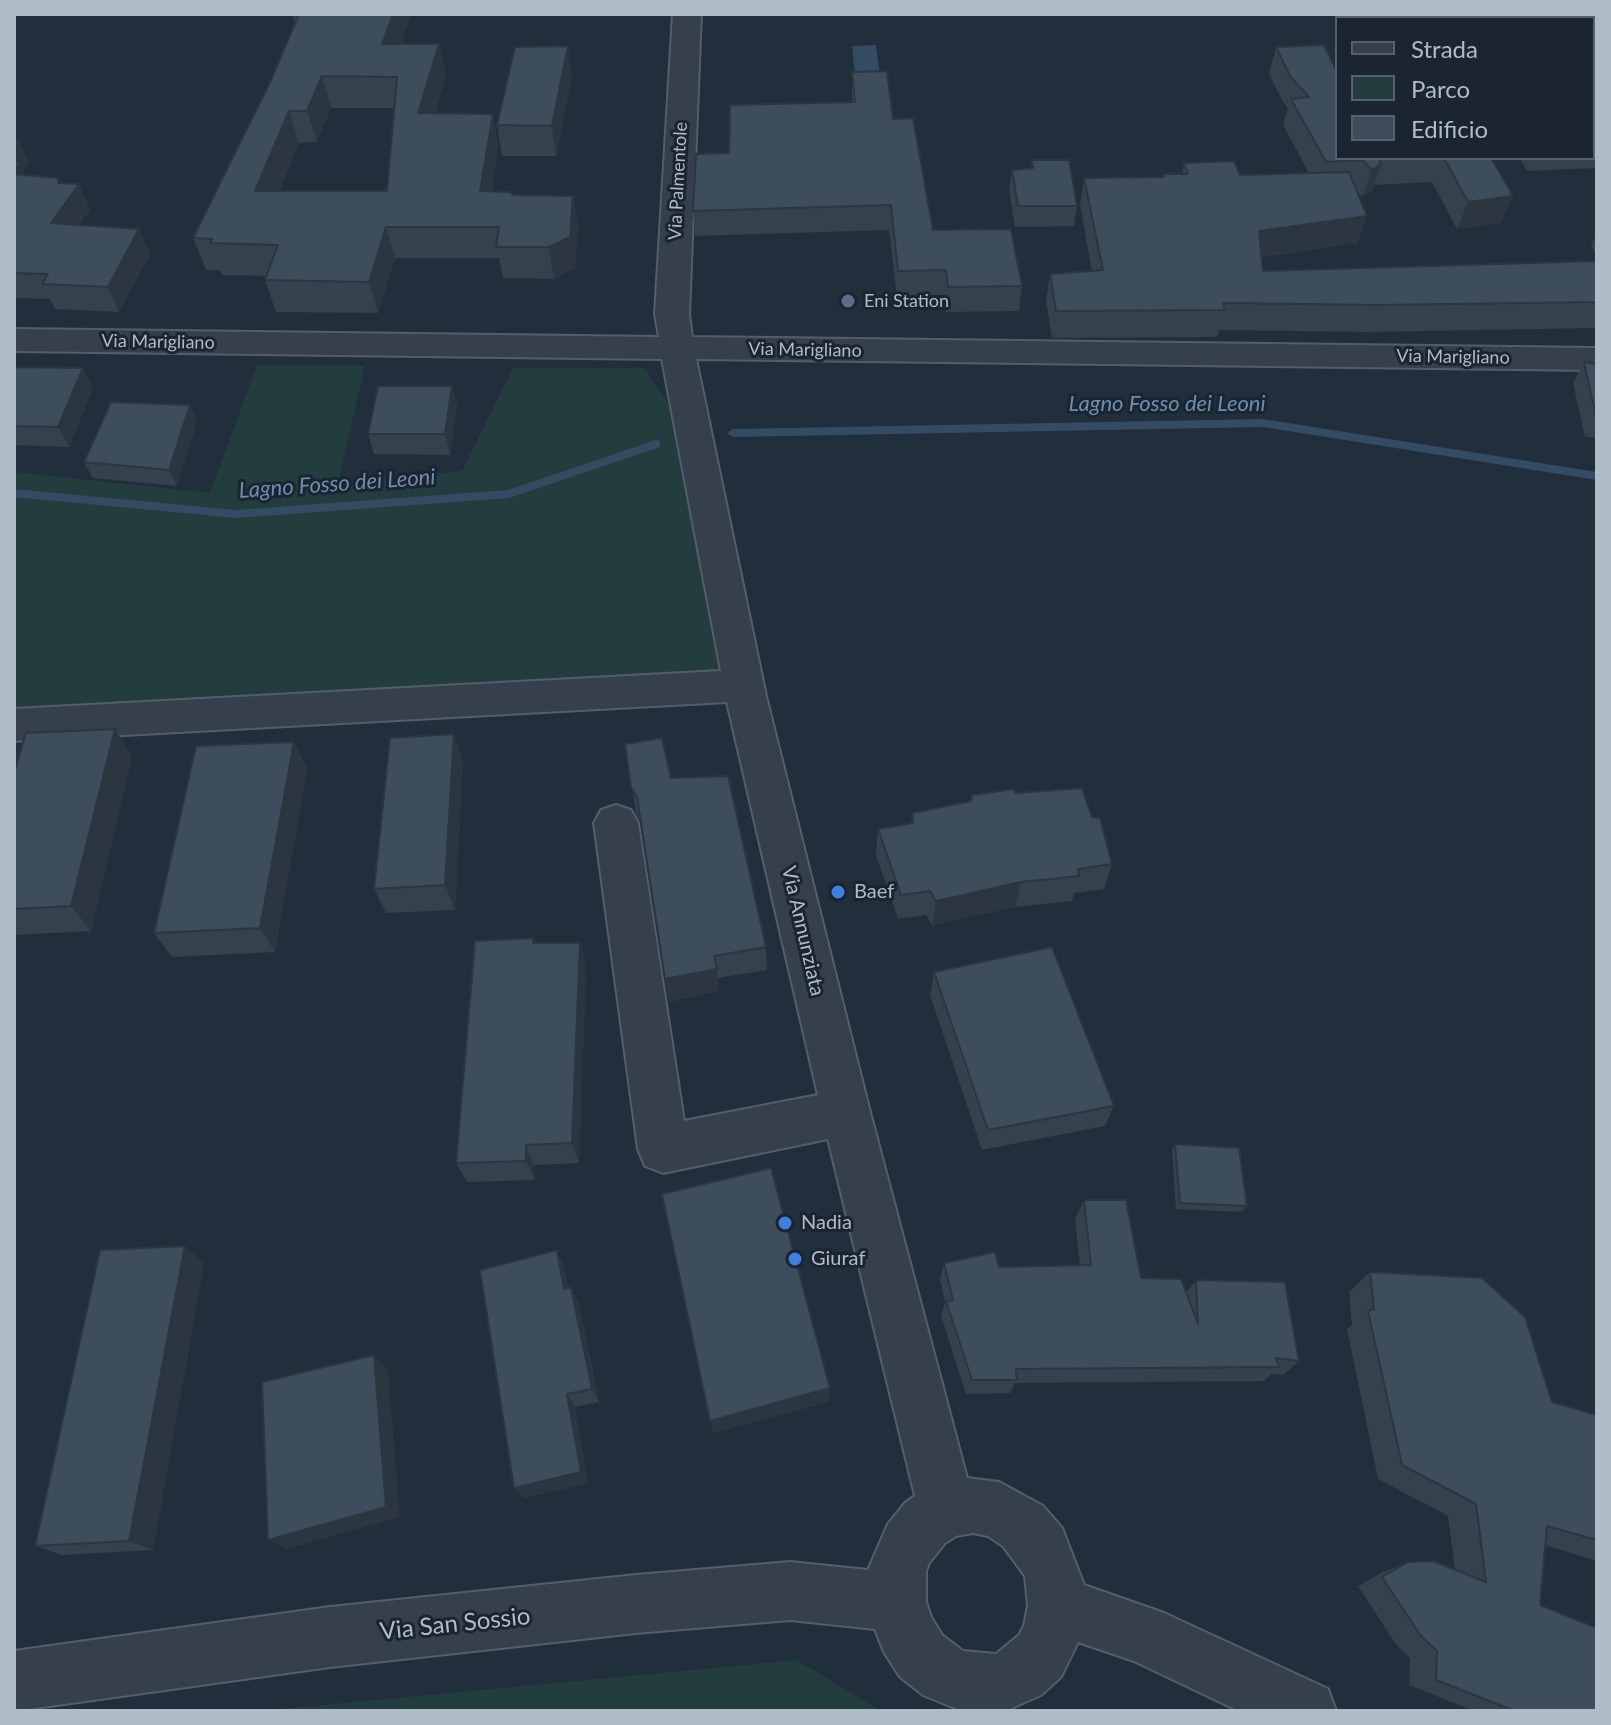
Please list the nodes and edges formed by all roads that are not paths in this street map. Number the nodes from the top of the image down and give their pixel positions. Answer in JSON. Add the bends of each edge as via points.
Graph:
{"nodes":[{"id":1,"x":687,"y":14,"type":"edge"},
{"id":2,"x":14,"y":340,"type":"edge"},
{"id":3,"x":677,"y":348,"type":"junction"},
{"id":4,"x":1597,"y":359,"type":"edge"},
{"id":5,"x":744,"y":685,"type":"junction"},
{"id":6,"x":14,"y":725,"type":"edge"},
{"id":7,"x":616,"y":823,"type":"dead end"},
{"id":8,"x":846,"y":1112,"type":"junction"},
{"id":9,"x":947,"y":1509,"type":"junction"},
{"id":10,"x":897,"y":1602,"type":"junction"},
{"id":11,"x":1057,"y":1606,"type":"junction"},
{"id":12,"x":14,"y":1681,"type":"edge"},
{"id":13,"x":996,"y":1697,"type":"edge"},
{"id":14,"x":1306,"y":1711,"type":"edge"}],
"edges":[{"from":1,"to":3,"type":"street","name":"Via Palmentole","via":[[672,314]]},
{"from":2,"to":3,"type":"street","name":"Via Marigliano"},
{"from":3,"to":4,"type":"street","name":"Via Marigliano"},
{"from":3,"to":5,"type":"street","name":"Via Annunziata"},
{"from":5,"to":6,"type":"street"},
{"from":5,"to":8,"type":"street","name":"Via Annunziata"},
{"from":7,"to":8,"type":"street","via":[[663,1149],[792,1140]]},
{"from":8,"to":9,"type":"street","name":"Via Annunziata"},
{"from":9,"to":10,"type":"street","via":[[925,1523],[908,1544],[897,1571]]},
{"from":9,"to":11,"type":"street","via":[[973,1505],[999,1510],[1023,1526],[1042,1548],[1054,1576]]},
{"from":10,"to":12,"type":"street","name":"Via San Sossio","via":[[790,1591],[636,1604],[330,1637]]},
{"from":10,"to":13,"type":"street","via":[[905,1631],[921,1656],[944,1674]]},
{"from":11,"to":13,"type":"street","via":[[1040,1656]]},
{"from":11,"to":14,"type":"street","via":[[1143,1634]]}]}
